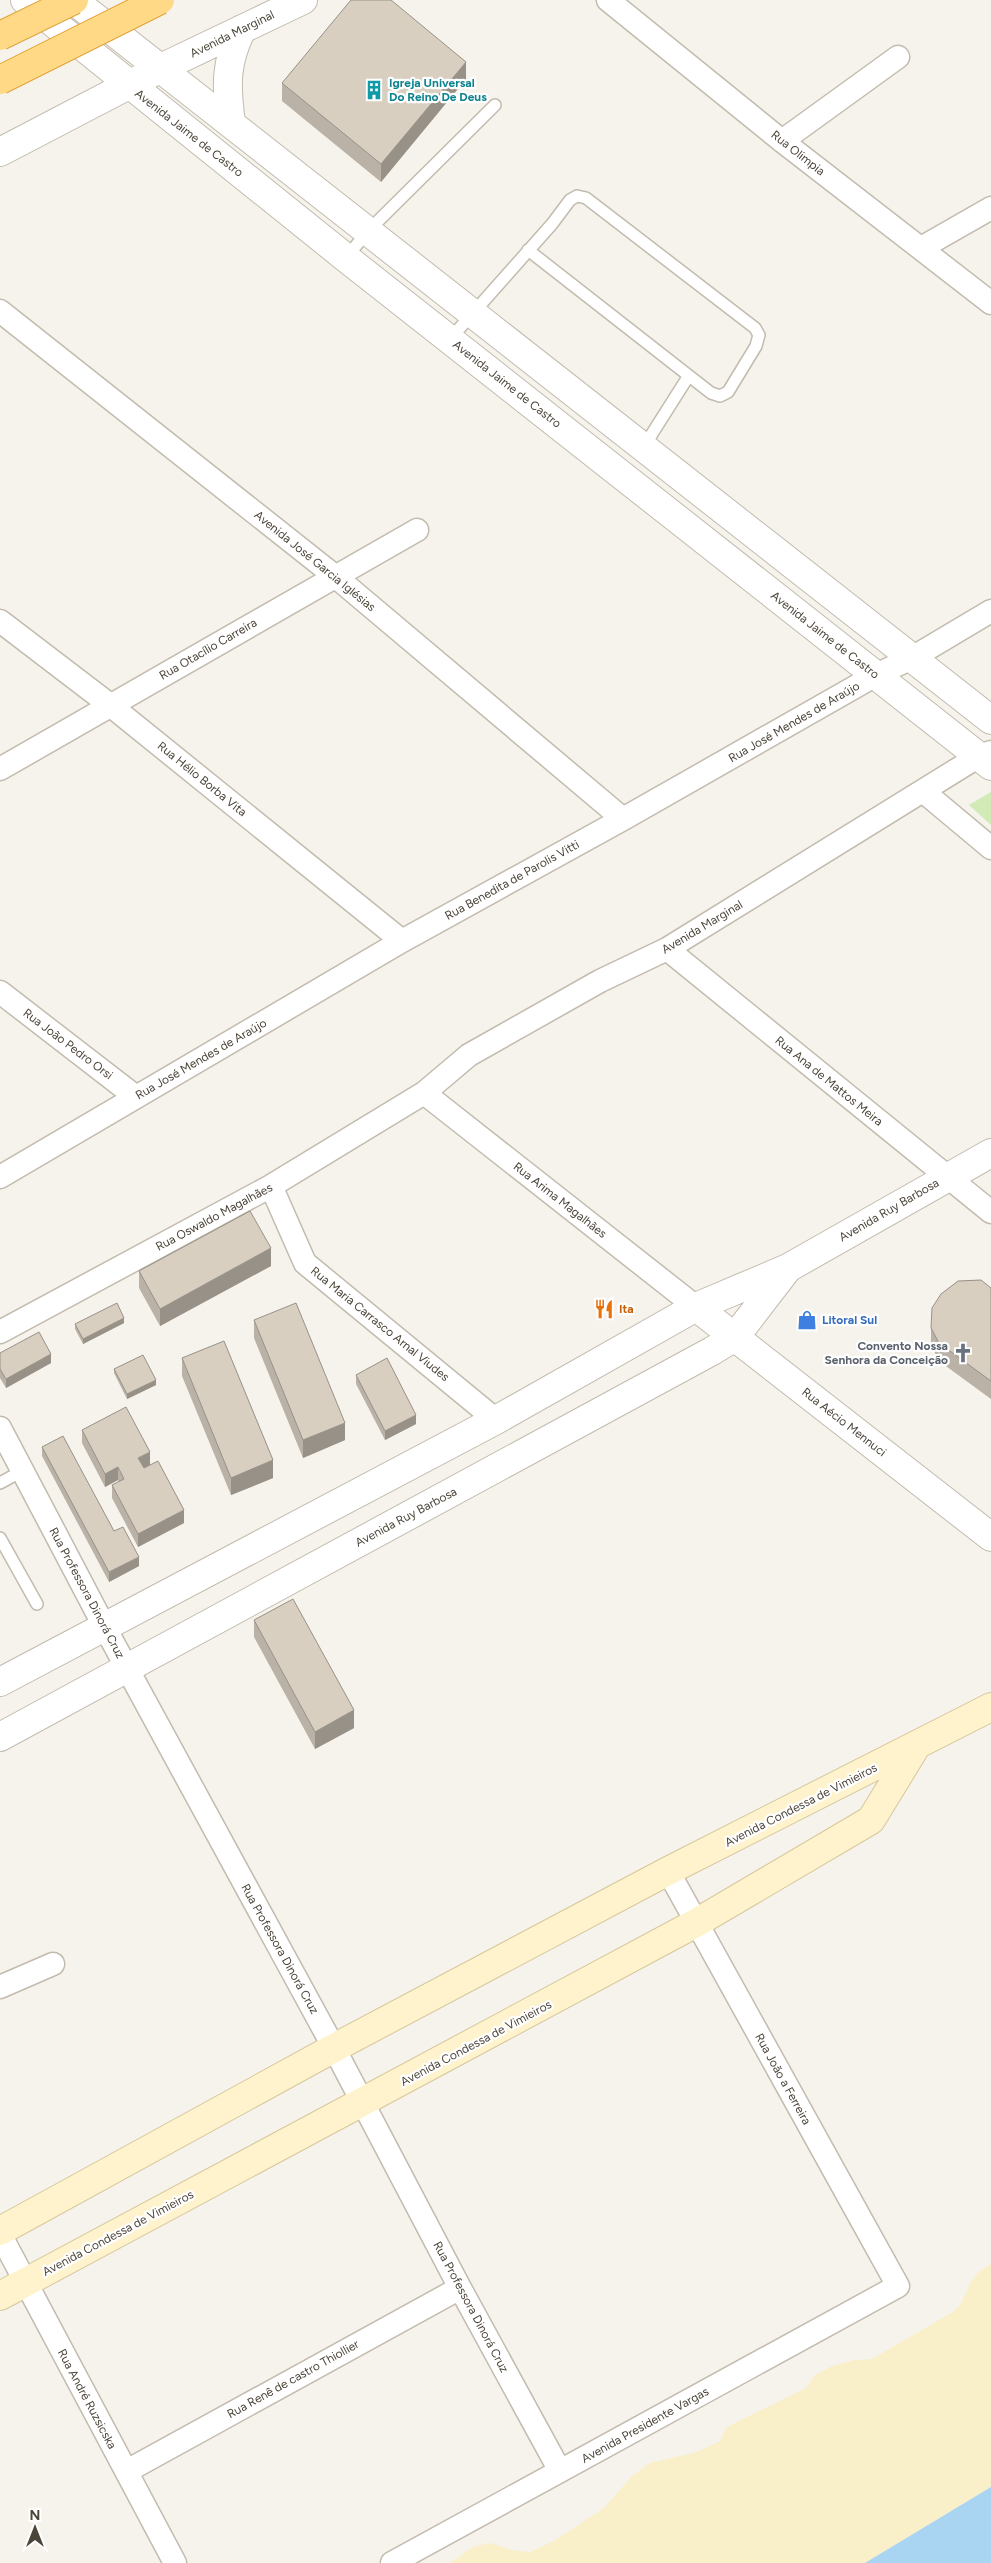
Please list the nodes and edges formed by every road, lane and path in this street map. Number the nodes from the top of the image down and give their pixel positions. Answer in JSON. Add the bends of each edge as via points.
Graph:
{"nodes":[{"id":1,"x":25,"y":0,"type":"edge"},
{"id":2,"x":160,"y":0,"type":"edge"},
{"id":3,"x":303,"y":0,"type":"edge"},
{"id":4,"x":608,"y":0,"type":"edge"},
{"id":5,"x":75,"y":1,"type":"edge"},
{"id":6,"x":242,"y":29,"type":"junction"},
{"id":7,"x":0,"y":36,"type":"edge"},
{"id":8,"x":898,"y":57,"type":"dead end"},
{"id":9,"x":161,"y":68,"type":"junction"},
{"id":10,"x":0,"y":80,"type":"edge"},
{"id":11,"x":130,"y":86,"type":"junction"},
{"id":12,"x":495,"y":105,"type":"dead end"},
{"id":13,"x":231,"y":123,"type":"junction"},
{"id":14,"x":782,"y":141,"type":"junction"},
{"id":15,"x":0,"y":152,"type":"edge"},
{"id":16,"x":991,"y":208,"type":"edge"},
{"id":17,"x":367,"y":232,"type":"junction"},
{"id":18,"x":921,"y":248,"type":"junction"},
{"id":19,"x":528,"y":250,"type":"junction"},
{"id":20,"x":346,"y":258,"type":"junction"},
{"id":21,"x":991,"y":303,"type":"edge"},
{"id":22,"x":0,"y":311,"type":"edge"},
{"id":23,"x":472,"y":314,"type":"junction"},
{"id":24,"x":450,"y":339,"type":"junction"},
{"id":25,"x":688,"y":377,"type":"junction"},
{"id":26,"x":643,"y":448,"type":"junction"},
{"id":27,"x":417,"y":530,"type":"dead end"},
{"id":28,"x":336,"y":577,"type":"junction"},
{"id":29,"x":991,"y":611,"type":"edge"},
{"id":30,"x":857,"y":615,"type":"junction"},
{"id":31,"x":0,"y":621,"type":"edge"},
{"id":32,"x":834,"y":642,"type":"junction"},
{"id":33,"x":912,"y":658,"type":"junction"},
{"id":34,"x":876,"y":675,"type":"junction"},
{"id":35,"x":110,"y":705,"type":"junction"},
{"id":36,"x":991,"y":720,"type":"edge"},
{"id":37,"x":987,"y":758,"type":"edge"},
{"id":38,"x":0,"y":769,"type":"edge"},
{"id":39,"x":924,"y":792,"type":"junction"},
{"id":40,"x":623,"y":819,"type":"junction"},
{"id":41,"x":991,"y":848,"type":"edge"},
{"id":42,"x":402,"y":941,"type":"junction"},
{"id":43,"x":667,"y":949,"type":"junction"},
{"id":44,"x":0,"y":992,"type":"edge"},
{"id":45,"x":424,"y":1093,"type":"junction"},
{"id":46,"x":136,"y":1097,"type":"junction"},
{"id":47,"x":991,"y":1153,"type":"edge"},
{"id":48,"x":0,"y":1177,"type":"edge"},
{"id":49,"x":947,"y":1178,"type":"junction"},
{"id":50,"x":271,"y":1186,"type":"junction"},
{"id":51,"x":991,"y":1212,"type":"edge"},
{"id":52,"x":788,"y":1268,"type":"junction"},
{"id":53,"x":696,"y":1307,"type":"junction"},
{"id":54,"x":0,"y":1332,"type":"edge"},
{"id":55,"x":735,"y":1338,"type":"junction"},
{"id":56,"x":496,"y":1420,"type":"junction"},
{"id":57,"x":0,"y":1428,"type":"edge"},
{"id":58,"x":22,"y":1471,"type":"junction"},
{"id":59,"x":0,"y":1483,"type":"edge"},
{"id":60,"x":991,"y":1537,"type":"edge"},
{"id":61,"x":0,"y":1538,"type":"edge"},
{"id":62,"x":36,"y":1604,"type":"dead end"},
{"id":63,"x":104,"y":1626,"type":"junction"},
{"id":64,"x":127,"y":1668,"type":"junction"},
{"id":65,"x":0,"y":1682,"type":"edge"},
{"id":66,"x":991,"y":1707,"type":"edge"},
{"id":67,"x":0,"y":1737,"type":"edge"},
{"id":68,"x":915,"y":1748,"type":"junction"},
{"id":69,"x":668,"y":1872,"type":"junction"},
{"id":70,"x":696,"y":1924,"type":"junction"},
{"id":71,"x":53,"y":1964,"type":"dead end"},
{"id":72,"x":0,"y":1987,"type":"edge"},
{"id":73,"x":334,"y":2048,"type":"junction"},
{"id":74,"x":363,"y":2103,"type":"junction"},
{"id":75,"x":0,"y":2232,"type":"edge"},
{"id":76,"x":24,"y":2283,"type":"junction"},
{"id":77,"x":898,"y":2286,"type":"joint"},
{"id":78,"x":460,"y":2288,"type":"junction"},
{"id":79,"x":0,"y":2296,"type":"edge"},
{"id":80,"x":127,"y":2471,"type":"junction"},
{"id":81,"x":560,"y":2471,"type":"junction"},
{"id":82,"x":176,"y":2563,"type":"edge"},
{"id":83,"x":392,"y":2563,"type":"edge"}],
"edges":[{"from":1,"to":11,"type":"street","name":"Avenida Jaime de Castro"},
{"from":2,"to":10,"type":"highway","bridge":true},
{"from":3,"to":6,"type":"street","name":"Avenida Marginal"},
{"from":4,"to":14,"type":"street","name":"Rua Olimpia"},
{"from":5,"to":7,"type":"highway","bridge":true},
{"from":5,"to":9,"type":"street"},
{"from":6,"to":9,"type":"street","name":"Avenida Marginal"},
{"from":6,"to":13,"type":"street","via":[[232,48],[227,73]]},
{"from":8,"to":14,"type":"street"},
{"from":9,"to":11,"type":"street","name":"Avenida Marginal"},
{"from":9,"to":13,"type":"street"},
{"from":11,"to":15,"type":"street","name":"Avenida Marginal"},
{"from":11,"to":20,"type":"street","name":"Avenida Jaime de Castro"},
{"from":12,"to":17,"type":"lane"},
{"from":13,"to":17,"type":"street"},
{"from":14,"to":18,"type":"street","name":"Rua Olimpia"},
{"from":16,"to":18,"type":"street"},
{"from":17,"to":20,"type":"lane"},
{"from":17,"to":23,"type":"street"},
{"from":18,"to":21,"type":"street","name":"Rua Olimpia"},
{"from":19,"to":23,"type":"lane"},
{"from":19,"to":25,"type":"lane"},
{"from":19,"to":25,"type":"lane","via":[[570,200],[577,196],[586,198],[760,335],[728,392],[720,396],[711,393]]},
{"from":20,"to":24,"type":"street","name":"Avenida Jaime de Castro"},
{"from":22,"to":28,"type":"street","name":"Avenida José Garcia Iglésias"},
{"from":23,"to":24,"type":"lane"},
{"from":23,"to":26,"type":"street"},
{"from":24,"to":32,"type":"street","name":"Avenida Jaime de Castro"},
{"from":25,"to":26,"type":"lane"},
{"from":26,"to":30,"type":"street"},
{"from":27,"to":28,"type":"street","name":"Rua Otacílio Carreira"},
{"from":28,"to":35,"type":"street","name":"Rua Otacílio Carreira"},
{"from":28,"to":40,"type":"street","name":"Avenida José Garcia Iglésias"},
{"from":29,"to":33,"type":"street","name":"Rua José Mendes de Araújo"},
{"from":30,"to":32,"type":"street"},
{"from":30,"to":33,"type":"street"},
{"from":31,"to":35,"type":"street","name":"Rua Hélio Borba Vita"},
{"from":32,"to":34,"type":"street","name":"Avenida Jaime de Castro"},
{"from":33,"to":34,"type":"street","name":"Rua José Mendes de Araújo"},
{"from":33,"to":36,"type":"street"},
{"from":34,"to":37,"type":"street","name":"Avenida Jaime de Castro"},
{"from":34,"to":40,"type":"street","name":"Rua José Mendes de Araújo"},
{"from":35,"to":38,"type":"street","name":"Rua Otacílio Carreira"},
{"from":35,"to":42,"type":"street","name":"Rua Hélio Borba Vita"},
{"from":37,"to":39,"type":"street","name":"Avenida Marginal"},
{"from":39,"to":41,"type":"street"},
{"from":39,"to":43,"type":"street","name":"Avenida Marginal"},
{"from":40,"to":42,"type":"street","name":"Rua Benedita de Parolis Vitti"},
{"from":42,"to":46,"type":"street","name":"Rua José Mendes de Araújo"},
{"from":43,"to":45,"type":"street","name":"Avenida Marginal","via":[[600,981],[469,1055]]},
{"from":43,"to":49,"type":"street","name":"Rua Ana de Mattos Meira"},
{"from":44,"to":46,"type":"street","name":"Rua João Pedro Orsi"},
{"from":45,"to":50,"type":"street","name":"Rua Oswaldo Magalhães"},
{"from":45,"to":53,"type":"street","name":"Rua Arima Magalhães"},
{"from":46,"to":48,"type":"street","name":"Rua José Mendes de Araújo"},
{"from":47,"to":49,"type":"street","name":"Avenida Ruy Barbosa"},
{"from":49,"to":51,"type":"street","name":"Rua Ana de Mattos Meira"},
{"from":49,"to":52,"type":"street","name":"Avenida Ruy Barbosa"},
{"from":50,"to":54,"type":"street","name":"Rua Oswaldo Magalhães"},
{"from":50,"to":56,"type":"street","name":"Rua Maria Carrasco Arnal Viudes","via":[[305,1263]]},
{"from":52,"to":53,"type":"street","name":"Avenida Ruy Barbosa"},
{"from":52,"to":55,"type":"street","name":"Avenida Ruy Barbosa"},
{"from":53,"to":55,"type":"street","name":"Rua Aécio Mennuci"},
{"from":53,"to":56,"type":"street","name":"Avenida Ruy Barbosa"},
{"from":55,"to":60,"type":"street","name":"Rua Aécio Mennuci"},
{"from":55,"to":64,"type":"street","name":"Avenida Ruy Barbosa"},
{"from":56,"to":63,"type":"street","name":"Avenida Ruy Barbosa"},
{"from":57,"to":58,"type":"street","name":"Rua Professora Dinorá Cruz"},
{"from":58,"to":59,"type":"lane"},
{"from":58,"to":63,"type":"street","name":"Rua Professora Dinorá Cruz"},
{"from":61,"to":62,"type":"lane"},
{"from":63,"to":64,"type":"street","name":"Rua Professora Dinorá Cruz"},
{"from":63,"to":65,"type":"street","name":"Avenida Ruy Barbosa"},
{"from":64,"to":67,"type":"street","name":"Avenida Ruy Barbosa"},
{"from":64,"to":73,"type":"street","name":"Rua Professora Dinorá Cruz"},
{"from":66,"to":68,"type":"main road","name":"Avenida Condessa de Vimieiros"},
{"from":68,"to":69,"type":"main road","name":"Avenida Condessa de Vimieiros"},
{"from":68,"to":70,"type":"main road","name":"Avenida Condessa de Vimieiros","via":[[871,1820]]},
{"from":69,"to":70,"type":"street","name":"Rua João a Ferreira"},
{"from":69,"to":73,"type":"main road","name":"Avenida Condessa de Vimieiros"},
{"from":70,"to":74,"type":"main road","name":"Avenida Condessa de Vimieiros"},
{"from":70,"to":77,"type":"street","name":"Rua João a Ferreira"},
{"from":71,"to":72,"type":"street"},
{"from":73,"to":74,"type":"street","name":"Rua Professora Dinorá Cruz"},
{"from":73,"to":75,"type":"main road","name":"Avenida Condessa de Vimieiros"},
{"from":74,"to":76,"type":"main road","name":"Avenida Condessa de Vimieiros"},
{"from":74,"to":78,"type":"street","name":"Rua Professora Dinorá Cruz"},
{"from":75,"to":76,"type":"street","name":"Rua André Ruzsicska"},
{"from":76,"to":79,"type":"main road","name":"Avenida Condessa de Vimieiros"},
{"from":76,"to":80,"type":"street","name":"Rua André Ruzsicska"},
{"from":77,"to":81,"type":"street","name":"Avenida Presidente Vargas"},
{"from":78,"to":80,"type":"street","name":"Rua Renê de castro Thiollier"},
{"from":78,"to":81,"type":"street","name":"Rua Professora Dinorá Cruz"},
{"from":80,"to":82,"type":"street","name":"Rua André Ruzsicska"},
{"from":81,"to":83,"type":"street","name":"Avenida Presidente Vargas"}]}
